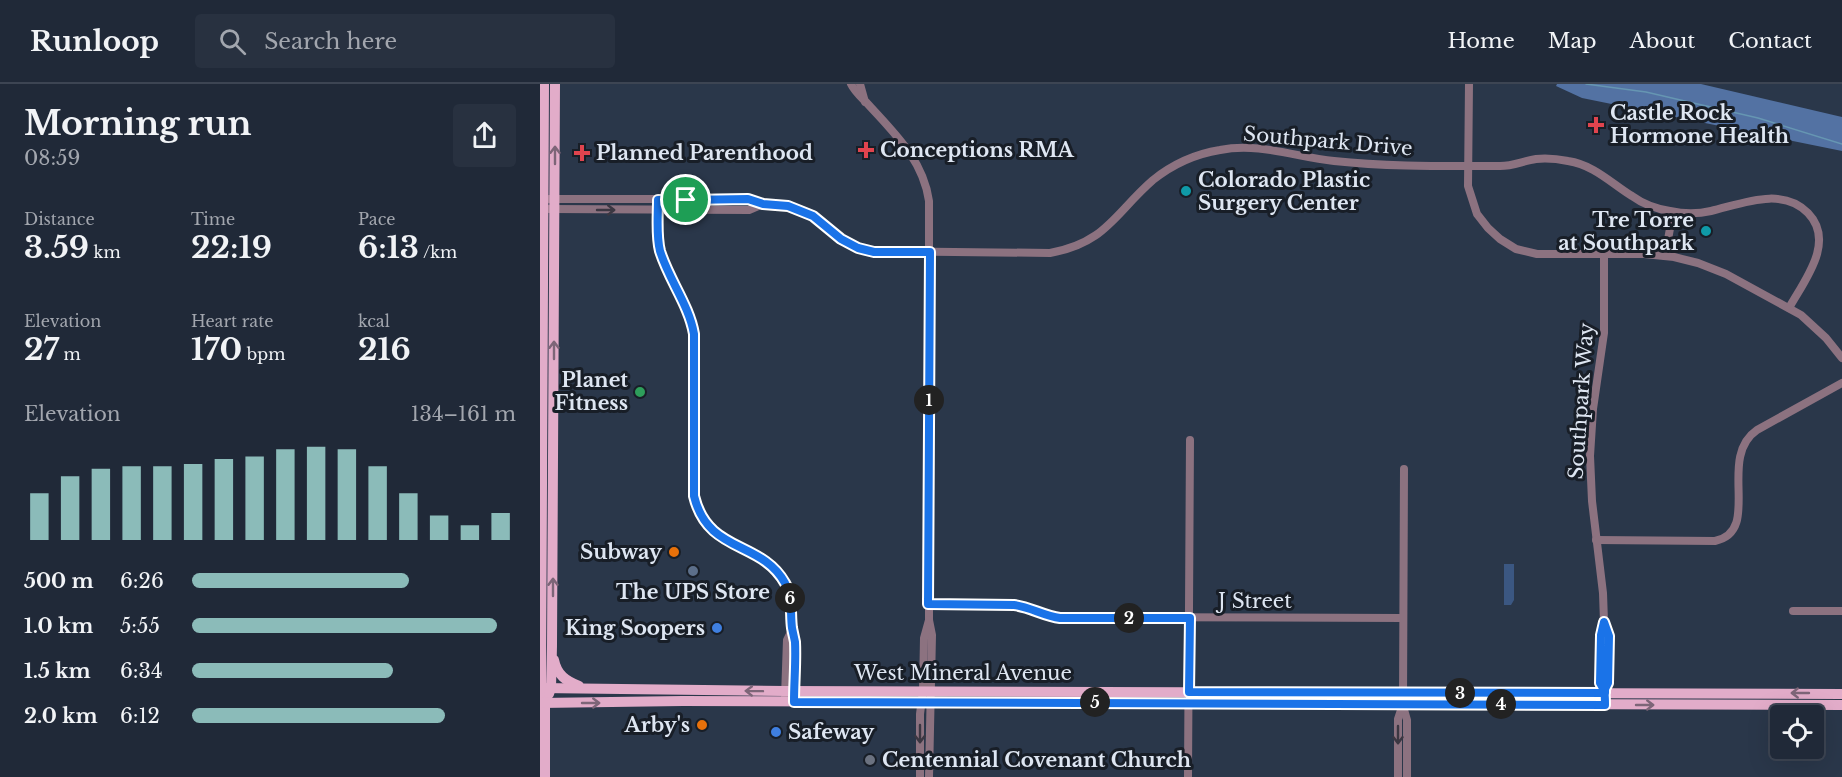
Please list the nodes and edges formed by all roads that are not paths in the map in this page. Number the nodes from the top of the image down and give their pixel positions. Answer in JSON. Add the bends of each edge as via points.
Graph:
{"nodes":[{"id":1,"x":544,"y":84,"type":"edge"},
{"id":2,"x":555,"y":84,"type":"edge"},
{"id":3,"x":851,"y":84,"type":"edge"},
{"id":4,"x":860,"y":84,"type":"edge"},
{"id":5,"x":1469,"y":84,"type":"edge"},
{"id":6,"x":866,"y":102,"type":"junction"},
{"id":7,"x":1469,"y":166,"type":"junction"},
{"id":8,"x":658,"y":200,"type":"junction"},
{"id":9,"x":546,"y":204,"type":"edge"},
{"id":10,"x":763,"y":204,"type":"junction"},
{"id":11,"x":658,"y":210,"type":"junction"},
{"id":12,"x":1673,"y":212,"type":"junction"},
{"id":13,"x":930,"y":252,"type":"junction"},
{"id":14,"x":1604,"y":254,"type":"junction"},
{"id":15,"x":1665,"y":256,"type":"junction"},
{"id":16,"x":1789,"y":309,"type":"junction"},
{"id":17,"x":1842,"y":358,"type":"edge"},
{"id":18,"x":1842,"y":383,"type":"edge"},
{"id":19,"x":1191,"y":440,"type":"dead end"},
{"id":20,"x":541,"y":460,"type":"edge"},
{"id":21,"x":553,"y":460,"type":"junction"},
{"id":22,"x":1404,"y":469,"type":"dead end"},
{"id":23,"x":1596,"y":540,"type":"junction"},
{"id":24,"x":928,"y":604,"type":"junction"},
{"id":25,"x":1793,"y":611,"type":"dead end"},
{"id":26,"x":1842,"y":611,"type":"edge"},
{"id":27,"x":1190,"y":618,"type":"junction"},
{"id":28,"x":1403,"y":618,"type":"junction"},
{"id":29,"x":552,"y":646,"type":"junction"},
{"id":30,"x":544,"y":688,"type":"edge"},
{"id":31,"x":588,"y":689,"type":"junction"},
{"id":32,"x":1842,"y":694,"type":"edge"},
{"id":33,"x":1605,"y":696,"type":"junction"},
{"id":34,"x":790,"y":697,"type":"junction"},
{"id":35,"x":927,"y":697,"type":"junction"},
{"id":36,"x":1189,"y":697,"type":"junction"},
{"id":37,"x":1403,"y":699,"type":"junction"},
{"id":38,"x":543,"y":703,"type":"edge"},
{"id":39,"x":1842,"y":705,"type":"edge"},
{"id":40,"x":545,"y":777,"type":"edge"},
{"id":41,"x":920,"y":777,"type":"edge"},
{"id":42,"x":929,"y":777,"type":"edge"},
{"id":43,"x":1188,"y":777,"type":"edge"},
{"id":44,"x":1398,"y":777,"type":"edge"},
{"id":45,"x":1407,"y":777,"type":"edge"}],
"edges":[{"from":1,"to":9,"type":"main road"},
{"from":9,"to":2,"type":"main road","one_way":true},
{"from":3,"to":6,"type":"street"},
{"from":4,"to":6,"type":"street"},
{"from":5,"to":7,"type":"street"},
{"from":6,"to":13,"type":"street","via":[[905,145],[922,172],[929,201]]},
{"from":7,"to":12,"type":"street","name":"Southpark Drive","via":[[1508,166],[1537,159],[1569,161],[1598,172],[1640,201]]},
{"from":7,"to":13,"type":"street","name":"Southpark Drive","via":[[1369,165],[1269,150],[1223,149],[1169,169],[1096,236],[1067,250]]},
{"from":7,"to":14,"type":"street","via":[[1473,206],[1500,239],[1516,249],[1537,254]]},
{"from":8,"to":9,"type":"street","name":"Southpark Drive"},
{"from":8,"to":10,"type":"street","name":"Southpark Drive","via":[[748,199]]},
{"from":8,"to":11,"type":"street"},
{"from":9,"to":11,"type":"street","name":"Southpark Drive","one_way":true},
{"from":9,"to":20,"type":"main road"},
{"from":21,"to":9,"type":"main road","one_way":true},
{"from":10,"to":11,"type":"street","name":"Southpark Drive","via":[[749,210]]},
{"from":10,"to":13,"type":"street","name":"Southpark Drive","via":[[803,211],[841,239],[864,250]]},
{"from":11,"to":34,"type":"street","via":[[661,254],[694,334],[696,504],[716,534],[766,562],[785,584],[792,630],[787,640]]},
{"from":12,"to":15,"type":"street"},
{"from":12,"to":16,"type":"street","name":"Southpark Drive","via":[[1699,213],[1764,199],[1786,201],[1807,211],[1818,231],[1818,252]]},
{"from":13,"to":24,"type":"street"},
{"from":14,"to":15,"type":"street"},
{"from":14,"to":23,"type":"street","name":"Southpark Way","via":[[1604,333],[1590,456]]},
{"from":15,"to":16,"type":"street","via":[[1714,269]]},
{"from":16,"to":17,"type":"street","via":[[1815,327]]},
{"from":18,"to":23,"type":"street","via":[[1746,439],[1738,461],[1737,523],[1727,536],[1715,541]]},
{"from":19,"to":27,"type":"street"},
{"from":20,"to":21,"type":"street"},
{"from":20,"to":30,"type":"main road"},
{"from":29,"to":21,"type":"main road","one_way":true},
{"from":22,"to":28,"type":"street"},
{"from":23,"to":33,"type":"street","name":"Southpark Way","via":[[1604,622],[1600,683]]},
{"from":24,"to":27,"type":"street","name":"J Street","via":[[1014,605],[1060,618]]},
{"from":24,"to":35,"type":"street","via":[[924,638]]},
{"from":25,"to":26,"type":"street"},
{"from":27,"to":28,"type":"street","name":"J Street"},
{"from":27,"to":36,"type":"street"},
{"from":28,"to":37,"type":"street"},
{"from":29,"to":30,"type":"main road"},
{"from":29,"to":31,"type":"main road","via":[[560,675]]},
{"from":30,"to":31,"type":"main road","name":"West Mineral Avenue"},
{"from":30,"to":38,"type":"main road"},
{"from":34,"to":31,"type":"main road","name":"West Mineral Avenue","one_way":true},
{"from":32,"to":33,"type":"main road","name":"West Mineral Avenue","one_way":true},
{"from":33,"to":37,"type":"main road","name":"West Mineral Avenue","via":[[1510,692]]},
{"from":33,"to":39,"type":"main road","name":"West Mineral Avenue","one_way":true},
{"from":34,"to":35,"type":"main road","name":"West Mineral Avenue"},
{"from":38,"to":34,"type":"main road","name":"West Mineral Avenue","one_way":true},
{"from":35,"to":36,"type":"main road","name":"West Mineral Avenue"},
{"from":35,"to":41,"type":"street","one_way":true},
{"from":35,"to":42,"type":"street"},
{"from":36,"to":37,"type":"main road","name":"West Mineral Avenue"},
{"from":36,"to":43,"type":"street"},
{"from":37,"to":44,"type":"street","one_way":true,"via":[[1398,719]]},
{"from":37,"to":45,"type":"street"},
{"from":38,"to":40,"type":"main road"}]}
